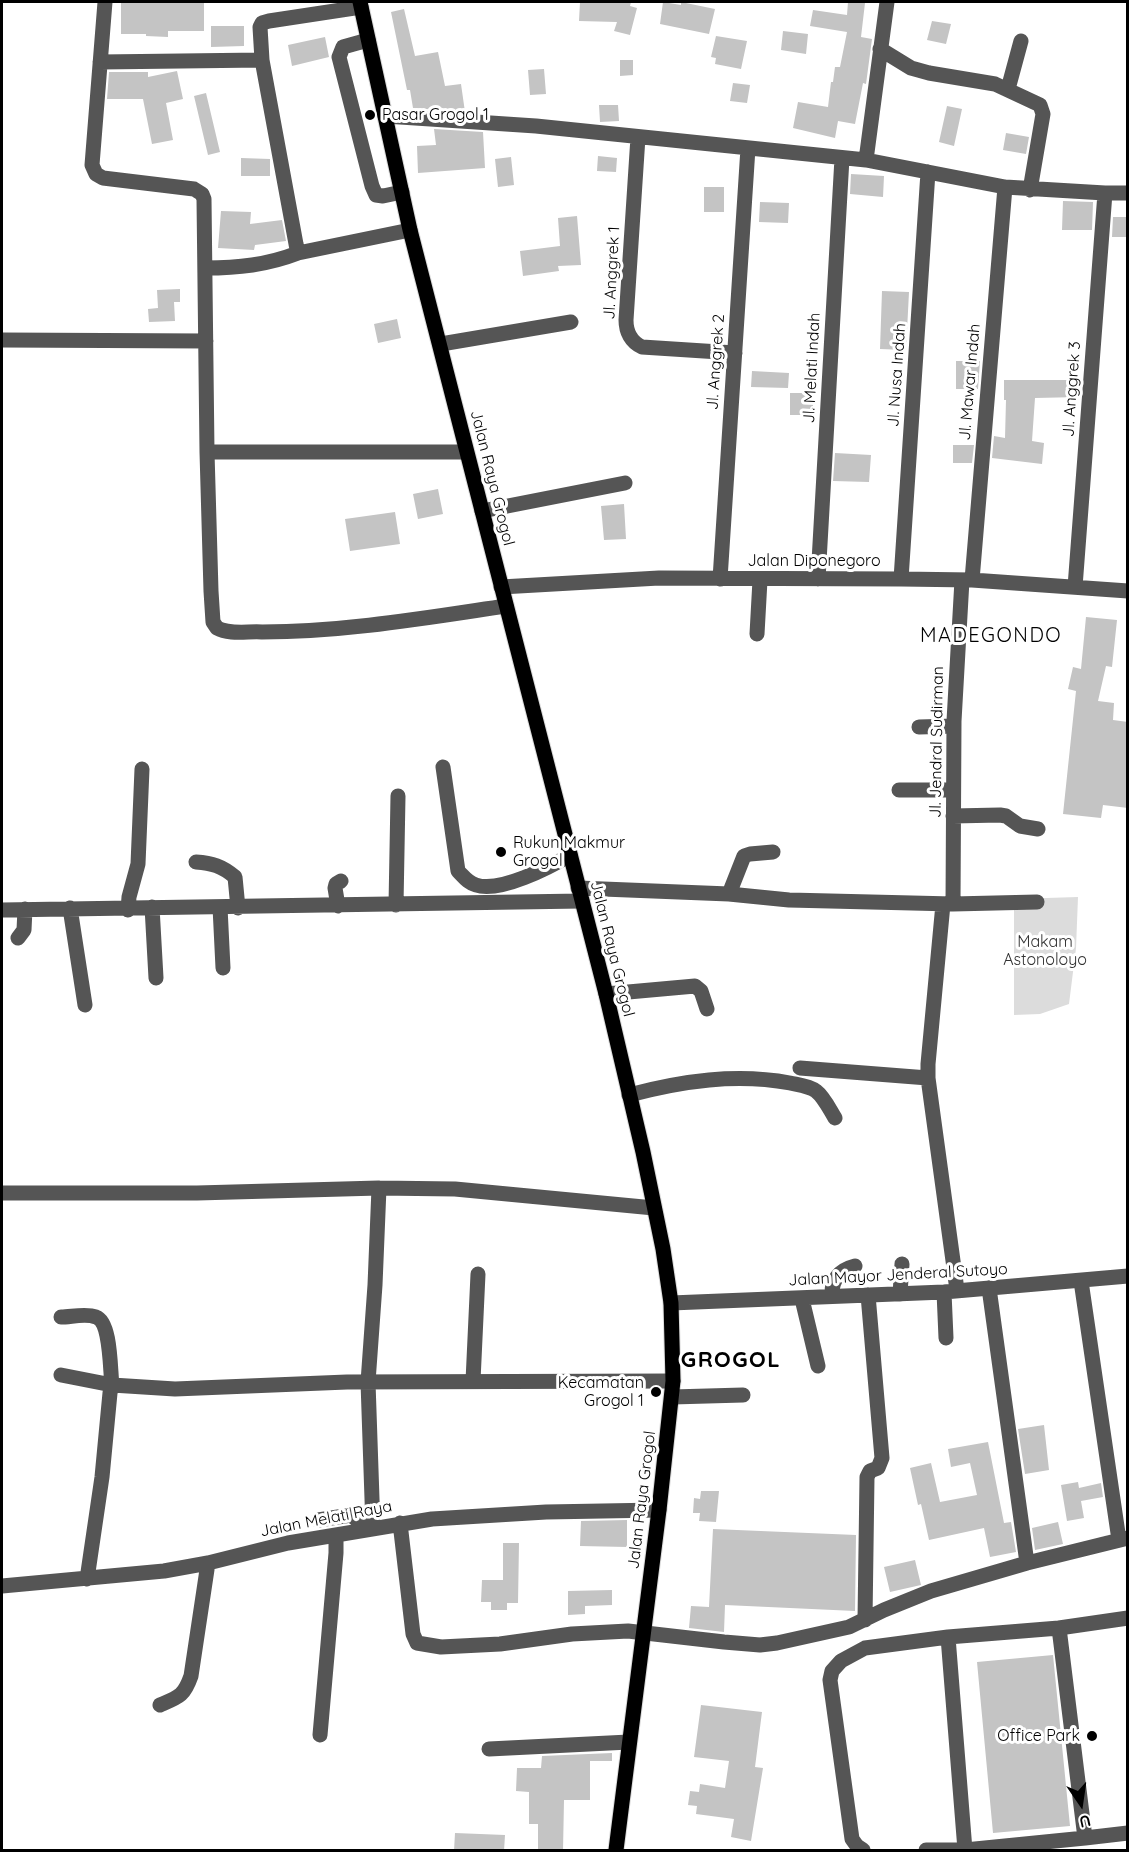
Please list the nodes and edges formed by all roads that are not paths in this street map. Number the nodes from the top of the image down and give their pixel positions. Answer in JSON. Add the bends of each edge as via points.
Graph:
{"nodes":[{"id":1,"x":105,"y":2,"type":"edge"},
{"id":2,"x":887,"y":2,"type":"edge"},
{"id":3,"x":360,"y":4,"type":"edge"},
{"id":4,"x":368,"y":39,"type":"junction"},
{"id":5,"x":1021,"y":41,"type":"dead end"},
{"id":6,"x":880,"y":49,"type":"junction"},
{"id":7,"x":262,"y":60,"type":"junction"},
{"id":8,"x":100,"y":62,"type":"junction"},
{"id":9,"x":1008,"y":89,"type":"junction"},
{"id":10,"x":385,"y":116,"type":"junction"},
{"id":11,"x":638,"y":137,"type":"junction"},
{"id":12,"x":748,"y":148,"type":"junction"},
{"id":13,"x":842,"y":158,"type":"junction"},
{"id":14,"x":866,"y":160,"type":"junction"},
{"id":15,"x":928,"y":172,"type":"junction"},
{"id":16,"x":1005,"y":187,"type":"junction"},
{"id":17,"x":1030,"y":190,"type":"junction"},
{"id":18,"x":402,"y":192,"type":"junction"},
{"id":19,"x":1128,"y":193,"type":"edge"},
{"id":20,"x":1105,"y":194,"type":"junction"},
{"id":21,"x":410,"y":230,"type":"junction"},
{"id":22,"x":298,"y":253,"type":"junction"},
{"id":23,"x":205,"y":268,"type":"junction"},
{"id":24,"x":571,"y":322,"type":"dead end"},
{"id":25,"x":2,"y":340,"type":"edge"},
{"id":26,"x":206,"y":341,"type":"junction"},
{"id":27,"x":441,"y":344,"type":"junction"},
{"id":28,"x":735,"y":352,"type":"junction"},
{"id":29,"x":207,"y":452,"type":"junction"},
{"id":30,"x":466,"y":452,"type":"junction"},
{"id":31,"x":625,"y":483,"type":"dead end"},
{"id":32,"x":482,"y":511,"type":"junction"},
{"id":33,"x":720,"y":579,"type":"junction"},
{"id":34,"x":818,"y":579,"type":"junction"},
{"id":35,"x":901,"y":579,"type":"junction"},
{"id":36,"x":760,"y":580,"type":"junction"},
{"id":37,"x":967,"y":580,"type":"junction"},
{"id":38,"x":501,"y":587,"type":"junction"},
{"id":39,"x":1076,"y":587,"type":"junction"},
{"id":40,"x":1128,"y":591,"type":"edge"},
{"id":41,"x":506,"y":606,"type":"junction"},
{"id":42,"x":757,"y":634,"type":"dead end"},
{"id":43,"x":954,"y":726,"type":"junction"},
{"id":44,"x":919,"y":727,"type":"dead end"},
{"id":45,"x":443,"y":767,"type":"dead end"},
{"id":46,"x":142,"y":769,"type":"dead end"},
{"id":47,"x":899,"y":790,"type":"dead end"},
{"id":48,"x":953,"y":790,"type":"junction"},
{"id":49,"x":398,"y":796,"type":"dead end"},
{"id":50,"x":953,"y":816,"type":"junction"},
{"id":51,"x":1038,"y":829,"type":"dead end"},
{"id":52,"x":772,"y":852,"type":"dead end"},
{"id":53,"x":570,"y":855,"type":"junction"},
{"id":54,"x":196,"y":862,"type":"dead end"},
{"id":55,"x":341,"y":882,"type":"dead end"},
{"id":56,"x":729,"y":894,"type":"junction"},
{"id":57,"x":580,"y":895,"type":"junction"},
{"id":58,"x":1037,"y":902,"type":"dead end"},
{"id":59,"x":948,"y":904,"type":"junction"},
{"id":60,"x":396,"y":905,"type":"junction"},
{"id":61,"x":338,"y":906,"type":"junction"},
{"id":62,"x":152,"y":907,"type":"junction"},
{"id":63,"x":220,"y":907,"type":"junction"},
{"id":64,"x":70,"y":908,"type":"junction"},
{"id":65,"x":238,"y":908,"type":"junction"},
{"id":66,"x":25,"y":909,"type":"junction"},
{"id":67,"x":2,"y":910,"type":"edge"},
{"id":68,"x":128,"y":910,"type":"junction"},
{"id":69,"x":18,"y":938,"type":"dead end"},
{"id":70,"x":223,"y":968,"type":"dead end"},
{"id":71,"x":156,"y":978,"type":"dead end"},
{"id":72,"x":606,"y":994,"type":"junction"},
{"id":73,"x":85,"y":1005,"type":"dead end"},
{"id":74,"x":707,"y":1009,"type":"dead end"},
{"id":75,"x":800,"y":1068,"type":"dead end"},
{"id":76,"x":928,"y":1078,"type":"junction"},
{"id":77,"x":630,"y":1095,"type":"junction"},
{"id":78,"x":835,"y":1118,"type":"dead end"},
{"id":79,"x":379,"y":1188,"type":"junction"},
{"id":80,"x":2,"y":1193,"type":"edge"},
{"id":81,"x":654,"y":1208,"type":"junction"},
{"id":82,"x":902,"y":1264,"type":"dead end"},
{"id":83,"x":855,"y":1266,"type":"dead end"},
{"id":84,"x":478,"y":1274,"type":"dead end"},
{"id":85,"x":1128,"y":1276,"type":"edge"},
{"id":86,"x":1080,"y":1281,"type":"junction"},
{"id":87,"x":988,"y":1288,"type":"junction"},
{"id":88,"x":951,"y":1291,"type":"junction"},
{"id":89,"x":900,"y":1294,"type":"junction"},
{"id":90,"x":868,"y":1295,"type":"junction"},
{"id":91,"x":832,"y":1296,"type":"junction"},
{"id":92,"x":802,"y":1299,"type":"junction"},
{"id":93,"x":671,"y":1303,"type":"junction"},
{"id":94,"x":62,"y":1317,"type":"dead end"},
{"id":95,"x":946,"y":1338,"type":"dead end"},
{"id":96,"x":818,"y":1366,"type":"dead end"},
{"id":97,"x":61,"y":1375,"type":"dead end"},
{"id":98,"x":473,"y":1381,"type":"junction"},
{"id":99,"x":368,"y":1382,"type":"junction"},
{"id":100,"x":112,"y":1385,"type":"junction"},
{"id":101,"x":673,"y":1389,"type":"junction"},
{"id":102,"x":743,"y":1395,"type":"dead end"},
{"id":103,"x":659,"y":1510,"type":"junction"},
{"id":104,"x":318,"y":1520,"type":"dead end"},
{"id":105,"x":400,"y":1523,"type":"junction"},
{"id":106,"x":368,"y":1529,"type":"junction"},
{"id":107,"x":336,"y":1535,"type":"junction"},
{"id":108,"x":1123,"y":1539,"type":"edge"},
{"id":109,"x":208,"y":1563,"type":"junction"},
{"id":110,"x":1027,"y":1563,"type":"junction"},
{"id":111,"x":87,"y":1580,"type":"junction"},
{"id":112,"x":2,"y":1586,"type":"edge"},
{"id":113,"x":1128,"y":1618,"type":"edge"},
{"id":114,"x":865,"y":1620,"type":"junction"},
{"id":115,"x":1059,"y":1628,"type":"junction"},
{"id":116,"x":644,"y":1633,"type":"junction"},
{"id":117,"x":948,"y":1637,"type":"junction"},
{"id":118,"x":160,"y":1705,"type":"dead end"},
{"id":119,"x":320,"y":1735,"type":"dead end"},
{"id":120,"x":629,"y":1742,"type":"junction"},
{"id":121,"x":489,"y":1749,"type":"dead end"},
{"id":122,"x":1128,"y":1833,"type":"edge"},
{"id":123,"x":1085,"y":1838,"type":"junction"},
{"id":124,"x":965,"y":1850,"type":"edge"},
{"id":125,"x":616,"y":1851,"type":"edge"},
{"id":126,"x":864,"y":1851,"type":"edge"},
{"id":127,"x":926,"y":1851,"type":"edge"}],
"edges":[{"from":1,"to":8,"type":"street"},
{"from":2,"to":6,"type":"street"},
{"from":3,"to":4,"type":"main road","name":"Jalan Raya Grogol"},
{"from":3,"to":7,"type":"street","via":[[262,23]]},
{"from":4,"to":10,"type":"main road","name":"Jalan Raya Grogol"},
{"from":4,"to":18,"type":"street","via":[[344,47],[339,57],[376,195]]},
{"from":5,"to":9,"type":"street"},
{"from":6,"to":9,"type":"street","via":[[920,70]]},
{"from":6,"to":14,"type":"street"},
{"from":7,"to":8,"type":"street"},
{"from":7,"to":22,"type":"street"},
{"from":8,"to":23,"type":"street","via":[[92,165],[96,174],[194,189],[202,194]]},
{"from":9,"to":17,"type":"street","via":[[1043,109]]},
{"from":10,"to":11,"type":"street"},
{"from":10,"to":18,"type":"main road","name":"Jalan Raya Grogol"},
{"from":11,"to":12,"type":"street"},
{"from":11,"to":28,"type":"street","name":"Jl. Anggrek 1","via":[[627,333],[642,347]]},
{"from":12,"to":13,"type":"street"},
{"from":12,"to":28,"type":"street","name":"Jl. Anggrek 2"},
{"from":13,"to":14,"type":"street"},
{"from":13,"to":34,"type":"street","name":"Jl. Melati Indah"},
{"from":14,"to":15,"type":"street"},
{"from":15,"to":16,"type":"street"},
{"from":15,"to":35,"type":"street","name":"Jl. Nusa Indah"},
{"from":16,"to":17,"type":"street"},
{"from":16,"to":37,"type":"street","name":"Jl. Mawar Indah"},
{"from":17,"to":20,"type":"street"},
{"from":18,"to":21,"type":"main road","name":"Jalan Raya Grogol"},
{"from":19,"to":20,"type":"street"},
{"from":20,"to":39,"type":"street","name":"Jl. Anggrek 3"},
{"from":21,"to":22,"type":"street"},
{"from":21,"to":27,"type":"main road","name":"Jalan Raya Grogol"},
{"from":22,"to":23,"type":"street","via":[[260,265]]},
{"from":23,"to":26,"type":"street"},
{"from":24,"to":27,"type":"street"},
{"from":25,"to":26,"type":"street"},
{"from":26,"to":29,"type":"street"},
{"from":27,"to":30,"type":"main road","name":"Jalan Raya Grogol"},
{"from":28,"to":33,"type":"street","name":"Jl. Anggrek 2"},
{"from":29,"to":30,"type":"street"},
{"from":29,"to":41,"type":"street","via":[[212,614],[213,622],[222,631],[298,632],[374,626]]},
{"from":30,"to":32,"type":"main road","name":"Jalan Raya Grogol"},
{"from":31,"to":32,"type":"street"},
{"from":32,"to":38,"type":"main road","name":"Jalan Raya Grogol"},
{"from":33,"to":36,"type":"street","name":"Jalan Diponegoro"},
{"from":33,"to":38,"type":"street","name":"Jalan Diponegoro","via":[[623,579]]},
{"from":34,"to":35,"type":"street","name":"Jalan Diponegoro"},
{"from":34,"to":36,"type":"street","name":"Jalan Diponegoro"},
{"from":35,"to":37,"type":"street","name":"Jalan Diponegoro"},
{"from":36,"to":42,"type":"street"},
{"from":37,"to":39,"type":"street","name":"Jalan Diponegoro"},
{"from":37,"to":43,"type":"street","name":"Jl. Jendral Sudirman"},
{"from":38,"to":41,"type":"main road","name":"Jalan Raya Grogol"},
{"from":39,"to":40,"type":"street","name":"Jalan Diponegoro"},
{"from":41,"to":53,"type":"main road","name":"Jalan Raya Grogol"},
{"from":43,"to":44,"type":"street"},
{"from":43,"to":48,"type":"street","name":"Jl. Jendral Sudirman"},
{"from":45,"to":53,"type":"street","via":[[458,871],[469,882],[489,887],[520,880]]},
{"from":46,"to":68,"type":"street","via":[[138,864]]},
{"from":47,"to":48,"type":"street"},
{"from":48,"to":50,"type":"street","name":"Jl. Jendral Sudirman"},
{"from":49,"to":60,"type":"street"},
{"from":50,"to":51,"type":"street","via":[[1000,815],[1020,826]]},
{"from":50,"to":59,"type":"street","name":"Jl. Jendral Sudirman"},
{"from":52,"to":56,"type":"street","via":[[744,856]]},
{"from":53,"to":57,"type":"main road","name":"Jalan Raya Grogol"},
{"from":54,"to":65,"type":"street","via":[[212,862],[235,877]]},
{"from":55,"to":61,"type":"street","via":[[335,888]]},
{"from":56,"to":57,"type":"street"},
{"from":56,"to":59,"type":"street","via":[[789,900]]},
{"from":57,"to":60,"type":"street"},
{"from":57,"to":72,"type":"main road","name":"Jalan Raya Grogol"},
{"from":58,"to":59,"type":"street"},
{"from":59,"to":76,"type":"street","name":"Jl. Jendral Sudirman"},
{"from":60,"to":61,"type":"street"},
{"from":61,"to":65,"type":"street"},
{"from":62,"to":63,"type":"street"},
{"from":62,"to":68,"type":"street"},
{"from":62,"to":71,"type":"street"},
{"from":63,"to":65,"type":"street"},
{"from":63,"to":70,"type":"street"},
{"from":64,"to":66,"type":"street"},
{"from":64,"to":68,"type":"street"},
{"from":64,"to":73,"type":"street"},
{"from":66,"to":67,"type":"street"},
{"from":66,"to":69,"type":"street","via":[[24,930]]},
{"from":72,"to":74,"type":"street","via":[[695,986],[701,991]]},
{"from":72,"to":77,"type":"main road","name":"Jalan Raya Grogol"},
{"from":75,"to":76,"type":"street"},
{"from":76,"to":88,"type":"street","name":"Jl. Jendral Sudirman"},
{"from":77,"to":78,"type":"street","via":[[726,1078],[769,1079],[814,1090]]},
{"from":77,"to":81,"type":"main road","name":"Jalan Raya Grogol"},
{"from":79,"to":80,"type":"street"},
{"from":79,"to":81,"type":"street","via":[[455,1189]]},
{"from":79,"to":99,"type":"street"},
{"from":81,"to":93,"type":"main road","name":"Jalan Raya Grogol"},
{"from":82,"to":89,"type":"street"},
{"from":83,"to":91,"type":"street","via":[[843,1269],[831,1287]]},
{"from":84,"to":98,"type":"street"},
{"from":85,"to":86,"type":"street","name":"Jalan Mayor Jenderal Sutoyo"},
{"from":86,"to":87,"type":"street","name":"Jalan Mayor Jenderal Sutoyo"},
{"from":86,"to":108,"type":"street"},
{"from":87,"to":88,"type":"street","name":"Jalan Mayor Jenderal Sutoyo"},
{"from":87,"to":110,"type":"street"},
{"from":88,"to":89,"type":"street","name":"Jalan Mayor Jenderal Sutoyo"},
{"from":88,"to":95,"type":"street","name":"Jl. Jendral Sudirman"},
{"from":89,"to":90,"type":"street","name":"Jalan Mayor Jenderal Sutoyo"},
{"from":90,"to":91,"type":"street","name":"Jalan Mayor Jenderal Sutoyo"},
{"from":90,"to":114,"type":"street","via":[[882,1458],[878,1468],[867,1477]]},
{"from":91,"to":92,"type":"street","name":"Jalan Mayor Jenderal Sutoyo"},
{"from":92,"to":93,"type":"street","name":"Jalan Mayor Jenderal Sutoyo"},
{"from":92,"to":96,"type":"street"},
{"from":93,"to":101,"type":"main road","name":"Jalan Raya Grogol"},
{"from":94,"to":100,"type":"street","via":[[94,1316],[102,1321],[107,1331]]},
{"from":97,"to":100,"type":"street"},
{"from":98,"to":99,"type":"street"},
{"from":98,"to":101,"type":"street"},
{"from":99,"to":100,"type":"street","via":[[175,1389]]},
{"from":99,"to":106,"type":"street"},
{"from":100,"to":111,"type":"street"},
{"from":101,"to":102,"type":"street"},
{"from":101,"to":103,"type":"main road","name":"Jalan Raya Grogol"},
{"from":103,"to":105,"type":"street","name":"Jalan Melati Raya","via":[[525,1513]]},
{"from":103,"to":116,"type":"main road","name":"Jalan Raya Grogol"},
{"from":104,"to":106,"type":"street","via":[[351,1515]]},
{"from":105,"to":106,"type":"street","name":"Jalan Melati Raya"},
{"from":105,"to":116,"type":"street","via":[[417,1643],[441,1647],[572,1634]]},
{"from":106,"to":107,"type":"street","name":"Jalan Melati Raya"},
{"from":107,"to":109,"type":"street","name":"Jalan Melati Raya"},
{"from":107,"to":119,"type":"street"},
{"from":108,"to":110,"type":"street"},
{"from":109,"to":111,"type":"street","name":"Jalan Melati Raya"},
{"from":109,"to":118,"type":"street","via":[[186,1691]]},
{"from":110,"to":114,"type":"street","via":[[931,1591]]},
{"from":111,"to":112,"type":"street","name":"Jalan Melati Raya"},
{"from":113,"to":115,"type":"street"},
{"from":114,"to":116,"type":"street","via":[[841,1629],[760,1645]]},
{"from":115,"to":117,"type":"street"},
{"from":115,"to":123,"type":"street"},
{"from":116,"to":120,"type":"main road","name":"Jalan Raya Grogol"},
{"from":117,"to":124,"type":"street"},
{"from":117,"to":126,"type":"street","via":[[865,1648],[841,1661],[832,1671],[830,1680],[852,1839]]},
{"from":120,"to":121,"type":"street"},
{"from":120,"to":125,"type":"main road","name":"Jalan Raya Grogol"},
{"from":122,"to":123,"type":"street"},
{"from":123,"to":124,"type":"street"},
{"from":124,"to":127,"type":"street"}]}
